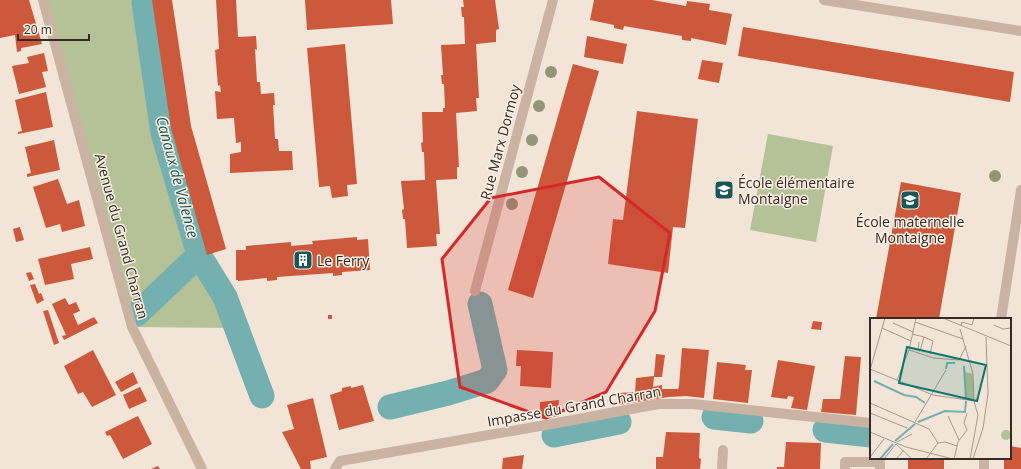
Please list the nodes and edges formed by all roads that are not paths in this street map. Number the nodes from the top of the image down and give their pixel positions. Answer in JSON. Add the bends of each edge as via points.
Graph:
{"nodes":[{"id":1,"x":43,"y":0,"type":"edge"},
{"id":2,"x":553,"y":0,"type":"edge"},
{"id":3,"x":824,"y":0,"type":"edge"},
{"id":4,"x":1021,"y":30,"type":"edge"},
{"id":5,"x":1021,"y":190,"type":"edge"},
{"id":6,"x":475,"y":291,"type":"dead end"},
{"id":7,"x":1001,"y":318,"type":"edge"},
{"id":8,"x":870,"y":423,"type":"edge"},
{"id":9,"x":723,"y":450,"type":"dead end"},
{"id":10,"x":202,"y":469,"type":"edge"},
{"id":11,"x":335,"y":469,"type":"edge"},
{"id":12,"x":722,"y":469,"type":"edge"},
{"id":13,"x":845,"y":469,"type":"edge"},
{"id":14,"x":880,"y":469,"type":"edge"}],
"edges":[{"from":1,"to":10,"type":"street","name":"Avenue du Grand Charran","via":[[132,326]]},
{"from":2,"to":6,"type":"street","name":"Rue Marx Dormoy"},
{"from":3,"to":4,"type":"street"},
{"from":5,"to":7,"type":"street"},
{"from":8,"to":11,"type":"street","name":"Impasse du Grand Charran","via":[[692,404],[658,404],[340,461]]},
{"from":9,"to":12,"type":"street"},
{"from":13,"to":14,"type":"street","via":[[845,462],[880,462]]}]}
